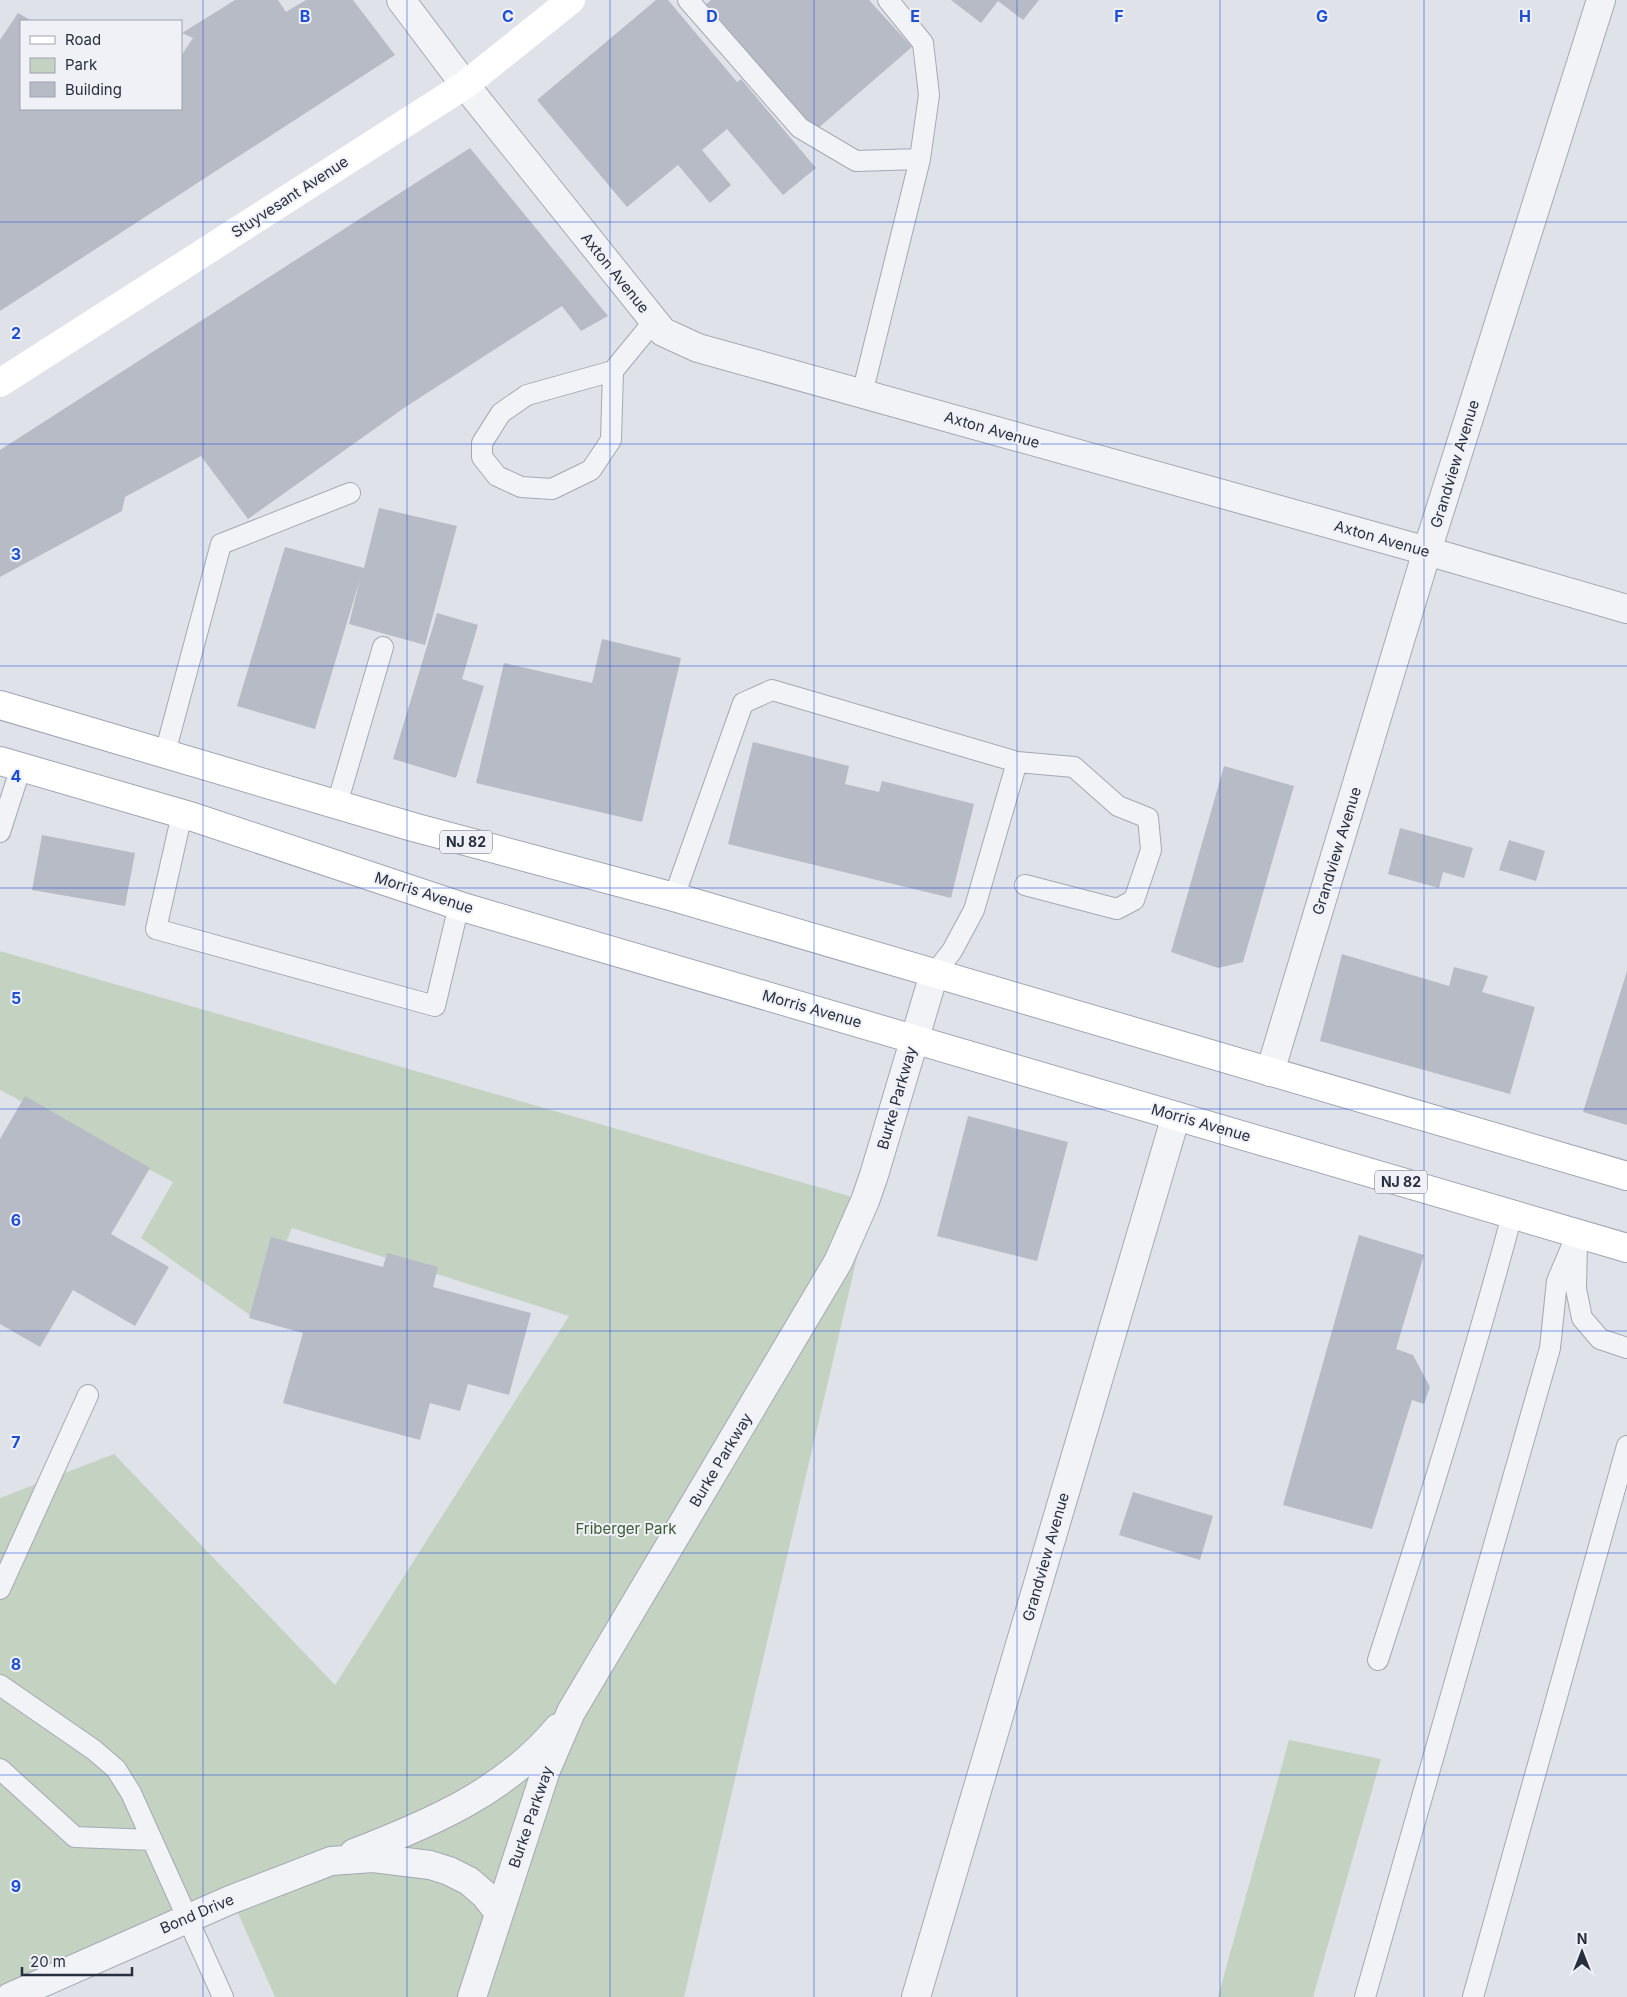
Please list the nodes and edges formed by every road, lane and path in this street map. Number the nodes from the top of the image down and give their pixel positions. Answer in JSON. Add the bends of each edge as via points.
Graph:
{"nodes":[{"id":1,"x":401,"y":0,"type":"edge"},
{"id":2,"x":571,"y":0,"type":"edge"},
{"id":3,"x":688,"y":0,"type":"edge"},
{"id":4,"x":888,"y":0,"type":"edge"},
{"id":5,"x":1601,"y":0,"type":"edge"},
{"id":6,"x":465,"y":85,"type":"junction"},
{"id":7,"x":920,"y":159,"type":"junction"},
{"id":8,"x":654,"y":321,"type":"junction"},
{"id":9,"x":613,"y":371,"type":"junction"},
{"id":10,"x":0,"y":382,"type":"edge"},
{"id":11,"x":862,"y":394,"type":"junction"},
{"id":12,"x":350,"y":493,"type":"dead end"},
{"id":13,"x":1427,"y":551,"type":"junction"},
{"id":14,"x":1627,"y":609,"type":"edge"},
{"id":15,"x":383,"y":647,"type":"dead end"},
{"id":16,"x":0,"y":704,"type":"edge"},
{"id":17,"x":165,"y":753,"type":"junction"},
{"id":18,"x":1017,"y":762,"type":"junction"},
{"id":19,"x":10,"y":764,"type":"edge"},
{"id":20,"x":336,"y":804,"type":"junction"},
{"id":21,"x":182,"y":814,"type":"junction"},
{"id":22,"x":0,"y":832,"type":"edge"},
{"id":23,"x":1025,"y":885,"type":"dead end"},
{"id":24,"x":674,"y":897,"type":"junction"},
{"id":25,"x":459,"y":905,"type":"junction"},
{"id":26,"x":934,"y":974,"type":"junction"},
{"id":27,"x":914,"y":1040,"type":"junction"},
{"id":28,"x":1270,"y":1072,"type":"junction"},
{"id":29,"x":1176,"y":1116,"type":"junction"},
{"id":30,"x":1627,"y":1176,"type":"edge"},
{"id":31,"x":1512,"y":1215,"type":"junction"},
{"id":32,"x":1577,"y":1234,"type":"junction"},
{"id":33,"x":1627,"y":1248,"type":"edge"},
{"id":34,"x":1627,"y":1348,"type":"edge"},
{"id":35,"x":88,"y":1396,"type":"dead end"},
{"id":36,"x":1627,"y":1446,"type":"edge"},
{"id":37,"x":0,"y":1589,"type":"edge"},
{"id":38,"x":1378,"y":1660,"type":"dead end"},
{"id":39,"x":2,"y":1692,"type":"edge"},
{"id":40,"x":571,"y":1712,"type":"junction"},
{"id":41,"x":0,"y":1769,"type":"edge"},
{"id":42,"x":152,"y":1840,"type":"junction"},
{"id":43,"x":331,"y":1861,"type":"junction"},
{"id":44,"x":499,"y":1913,"type":"junction"},
{"id":45,"x":187,"y":1919,"type":"junction"},
{"id":46,"x":10,"y":1997,"type":"edge"},
{"id":47,"x":223,"y":1997,"type":"edge"},
{"id":48,"x":472,"y":1997,"type":"edge"},
{"id":49,"x":916,"y":1997,"type":"edge"},
{"id":50,"x":1365,"y":1997,"type":"edge"},
{"id":51,"x":1473,"y":1997,"type":"edge"}],
"edges":[{"from":1,"to":6,"type":"street","name":"Axton Avenue"},
{"from":2,"to":6,"type":"main road","name":"Stuyvesant Avenue"},
{"from":3,"to":7,"type":"lane","via":[[800,128],[856,161]]},
{"from":4,"to":7,"type":"lane","via":[[923,43],[929,95]]},
{"from":5,"to":13,"type":"street","name":"Grandview Avenue"},
{"from":6,"to":8,"type":"street","name":"Axton Avenue"},
{"from":6,"to":10,"type":"main road","name":"Stuyvesant Avenue"},
{"from":7,"to":11,"type":"lane"},
{"from":8,"to":9,"type":"lane"},
{"from":8,"to":11,"type":"street","name":"Axton Avenue","via":[[663,332],[698,348]]},
{"from":9,"to":9,"type":"lane","via":[[527,396],[501,413],[482,443],[482,457],[497,476],[521,487],[552,489],[591,470],[611,440]]},
{"from":11,"to":13,"type":"street","name":"Axton Avenue"},
{"from":12,"to":17,"type":"lane","via":[[221,544]]},
{"from":13,"to":14,"type":"street","name":"Axton Avenue"},
{"from":13,"to":28,"type":"street","name":"Grandview Avenue"},
{"from":15,"to":20,"type":"lane"},
{"from":16,"to":17,"type":"main road","number":"NJ 82"},
{"from":17,"to":20,"type":"main road","number":"NJ 82"},
{"from":18,"to":23,"type":"lane","via":[[1074,767],[1118,806],[1148,818],[1151,850],[1134,900],[1117,909]]},
{"from":18,"to":24,"type":"lane","via":[[772,690],[743,703]]},
{"from":18,"to":26,"type":"lane","via":[[974,910],[952,951]]},
{"from":19,"to":21,"type":"main road","name":"Morris Avenue","number":"NJ 82"},
{"from":19,"to":22,"type":"lane"},
{"from":20,"to":24,"type":"main road","number":"NJ 82"},
{"from":21,"to":25,"type":"main road","name":"Morris Avenue","number":"NJ 82"},
{"from":21,"to":25,"type":"lane","via":[[156,928],[435,1006]]},
{"from":24,"to":26,"type":"main road","number":"NJ 82"},
{"from":25,"to":27,"type":"main road","name":"Morris Avenue","number":"NJ 82"},
{"from":26,"to":27,"type":"street","name":"Burke Parkway"},
{"from":26,"to":28,"type":"main road","number":"NJ 82"},
{"from":27,"to":29,"type":"main road","name":"Morris Avenue","number":"NJ 82"},
{"from":27,"to":40,"type":"street","name":"Burke Parkway","via":[[871,1184],[838,1262]]},
{"from":28,"to":30,"type":"main road","number":"NJ 82"},
{"from":29,"to":31,"type":"main road","name":"Morris Avenue","number":"NJ 82"},
{"from":29,"to":49,"type":"street","name":"Grandview Avenue"},
{"from":31,"to":32,"type":"main road","name":"Morris Avenue","number":"NJ 82"},
{"from":31,"to":38,"type":"lane","via":[[1442,1462]]},
{"from":32,"to":33,"type":"main road","name":"Morris Avenue","number":"NJ 82"},
{"from":32,"to":34,"type":"lane","via":[[1576,1289],[1582,1318],[1600,1339]]},
{"from":32,"to":50,"type":"lane","via":[[1557,1281],[1550,1348]]},
{"from":35,"to":37,"type":"lane"},
{"from":36,"to":51,"type":"lane"},
{"from":39,"to":42,"type":"lane","via":[[94,1750],[116,1769],[131,1793]]},
{"from":40,"to":43,"type":"street","name":"Bond Drive","via":[[552,1736],[518,1767],[475,1799],[430,1822]]},
{"from":40,"to":44,"type":"street","name":"Burke Parkway","via":[[546,1770]]},
{"from":41,"to":42,"type":"lane","via":[[75,1837]]},
{"from":42,"to":45,"type":"lane"},
{"from":43,"to":44,"type":"street","name":"Bond Drive","via":[[373,1858],[430,1865],[468,1881]]},
{"from":43,"to":45,"type":"street","name":"Bond Drive"},
{"from":44,"to":48,"type":"street","name":"Burke Parkway"},
{"from":45,"to":46,"type":"street","name":"Bond Drive"},
{"from":45,"to":47,"type":"lane"}]}
